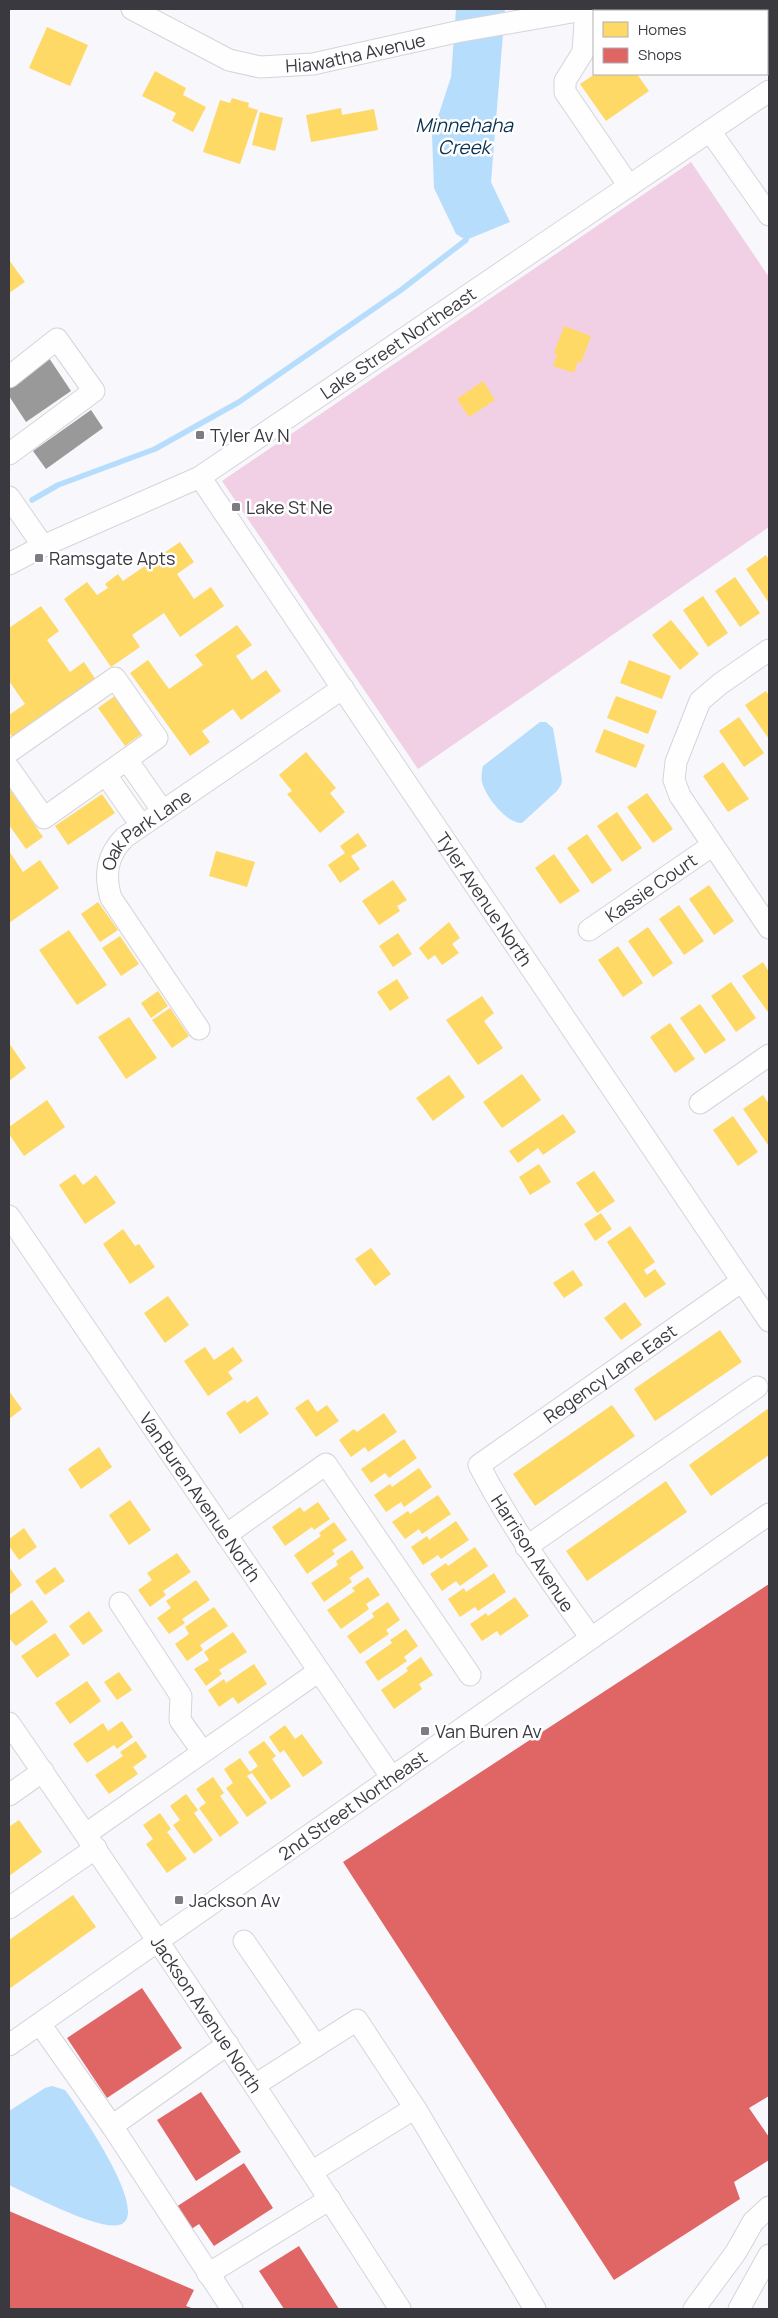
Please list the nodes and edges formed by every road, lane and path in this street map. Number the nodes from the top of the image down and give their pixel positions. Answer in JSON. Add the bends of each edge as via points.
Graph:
{"nodes":[{"id":1,"x":132,"y":9,"type":"edge"},
{"id":2,"x":587,"y":9,"type":"edge"},
{"id":3,"x":769,"y":91,"type":"edge"},
{"id":4,"x":710,"y":131,"type":"junction"},
{"id":5,"x":629,"y":186,"type":"junction"},
{"id":6,"x":769,"y":215,"type":"edge"},
{"id":7,"x":9,"y":377,"type":"edge"},
{"id":8,"x":9,"y":454,"type":"edge"},
{"id":9,"x":200,"y":477,"type":"junction"},
{"id":10,"x":9,"y":497,"type":"edge"},
{"id":11,"x":43,"y":546,"type":"junction"},
{"id":12,"x":9,"y":564,"type":"edge"},
{"id":13,"x":769,"y":650,"type":"edge"},
{"id":14,"x":343,"y":688,"type":"junction"},
{"id":15,"x":9,"y":752,"type":"edge"},
{"id":16,"x":127,"y":760,"type":"junction"},
{"id":17,"x":9,"y":768,"type":"edge"},
{"id":18,"x":106,"y":775,"type":"junction"},
{"id":19,"x":162,"y":810,"type":"junction"},
{"id":20,"x":141,"y":825,"type":"junction"},
{"id":21,"x":713,"y":845,"type":"junction"},
{"id":22,"x":769,"y":928,"type":"edge"},
{"id":23,"x":589,"y":930,"type":"dead end"},
{"id":24,"x":199,"y":1029,"type":"dead end"},
{"id":25,"x":769,"y":1055,"type":"edge"},
{"id":26,"x":700,"y":1103,"type":"dead end"},
{"id":27,"x":9,"y":1216,"type":"edge"},
{"id":28,"x":742,"y":1281,"type":"junction"},
{"id":29,"x":769,"y":1321,"type":"edge"},
{"id":30,"x":757,"y":1387,"type":"dead end"},
{"id":31,"x":479,"y":1465,"type":"joint"},
{"id":32,"x":769,"y":1514,"type":"edge"},
{"id":33,"x":226,"y":1535,"type":"junction"},
{"id":34,"x":526,"y":1547,"type":"junction"},
{"id":35,"x":120,"y":1603,"type":"dead end"},
{"id":36,"x":591,"y":1638,"type":"junction"},
{"id":37,"x":319,"y":1671,"type":"junction"},
{"id":38,"x":470,"y":1676,"type":"dead end"},
{"id":39,"x":9,"y":1722,"type":"edge"},
{"id":40,"x":202,"y":1751,"type":"junction"},
{"id":41,"x":42,"y":1772,"type":"junction"},
{"id":42,"x":392,"y":1778,"type":"junction"},
{"id":43,"x":9,"y":1795,"type":"edge"},
{"id":44,"x":91,"y":1841,"type":"junction"},
{"id":45,"x":9,"y":1908,"type":"edge"},
{"id":46,"x":159,"y":1940,"type":"junction"},
{"id":47,"x":244,"y":1941,"type":"dead end"},
{"id":48,"x":40,"y":2024,"type":"junction"},
{"id":49,"x":228,"y":2044,"type":"junction"},
{"id":50,"x":9,"y":2045,"type":"edge"},
{"id":51,"x":316,"y":2046,"type":"junction"},
{"id":52,"x":255,"y":2085,"type":"junction"},
{"id":53,"x":415,"y":2108,"type":"junction"},
{"id":54,"x":112,"y":2126,"type":"junction"},
{"id":55,"x":313,"y":2171,"type":"junction"},
{"id":56,"x":330,"y":2199,"type":"junction"},
{"id":57,"x":769,"y":2207,"type":"edge"},
{"id":58,"x":769,"y":2255,"type":"edge"},
{"id":59,"x":208,"y":2274,"type":"junction"},
{"id":60,"x":232,"y":2309,"type":"edge"},
{"id":61,"x":400,"y":2309,"type":"edge"},
{"id":62,"x":535,"y":2309,"type":"edge"},
{"id":63,"x":694,"y":2309,"type":"edge"},
{"id":64,"x":739,"y":2309,"type":"edge"}],
"edges":[{"from":1,"to":2,"type":"street","name":"Hiawatha Avenue","via":[[229,60],[260,66],[313,64],[456,32]]},
{"from":2,"to":5,"type":"street","via":[[583,52],[565,81],[565,92]]},
{"from":3,"to":4,"type":"street","name":"Lake Street Northeast"},
{"from":4,"to":5,"type":"street","name":"Lake Street Northeast"},
{"from":4,"to":6,"type":"street"},
{"from":5,"to":9,"type":"street","name":"Lake Street Northeast"},
{"from":7,"to":8,"type":"street","via":[[57,339],[94,391]]},
{"from":9,"to":11,"type":"street","name":"Lake Street Northeast"},
{"from":9,"to":14,"type":"street","name":"Tyler Avenue North"},
{"from":10,"to":11,"type":"street"},
{"from":11,"to":12,"type":"street","name":"Lake Street Northeast"},
{"from":13,"to":21,"type":"street","via":[[700,701],[676,762],[674,780],[680,796]]},
{"from":14,"to":19,"type":"street","name":"Oak Park Lane"},
{"from":14,"to":28,"type":"street","name":"Tyler Avenue North"},
{"from":15,"to":16,"type":"street","via":[[115,678],[157,738]]},
{"from":16,"to":18,"type":"street"},
{"from":16,"to":19,"type":"street"},
{"from":17,"to":18,"type":"street","via":[[44,818]]},
{"from":18,"to":20,"type":"street"},
{"from":19,"to":20,"type":"street","name":"Oak Park Lane"},
{"from":20,"to":24,"type":"street","name":"Oak Park Lane","via":[[111,854],[106,880],[111,898]]},
{"from":21,"to":22,"type":"street"},
{"from":21,"to":23,"type":"street","name":"Kassie Court"},
{"from":25,"to":26,"type":"street"},
{"from":27,"to":33,"type":"street","name":"Van Buren Avenue North"},
{"from":28,"to":29,"type":"street","name":"Tyler Avenue North"},
{"from":28,"to":31,"type":"street","name":"Regency Lane East"},
{"from":30,"to":34,"type":"street"},
{"from":31,"to":34,"type":"street","name":"Harrison Avenue"},
{"from":32,"to":36,"type":"street","name":"2nd Street Northeast"},
{"from":33,"to":37,"type":"street","name":"Van Buren Avenue North"},
{"from":33,"to":38,"type":"street","via":[[326,1464]]},
{"from":34,"to":36,"type":"street","name":"Harrison Avenue"},
{"from":35,"to":40,"type":"street","via":[[181,1696],[180,1720]]},
{"from":36,"to":42,"type":"street","name":"2nd Street Northeast"},
{"from":37,"to":40,"type":"street"},
{"from":37,"to":42,"type":"street","name":"Van Buren Avenue North"},
{"from":39,"to":41,"type":"street","name":"Jackson Avenue North"},
{"from":40,"to":44,"type":"street"},
{"from":41,"to":43,"type":"street"},
{"from":41,"to":44,"type":"street","name":"Jackson Avenue North"},
{"from":42,"to":46,"type":"street","name":"2nd Street Northeast"},
{"from":44,"to":45,"type":"street"},
{"from":44,"to":46,"type":"street","name":"Jackson Avenue North"},
{"from":46,"to":48,"type":"street","name":"2nd Street Northeast"},
{"from":46,"to":49,"type":"street","name":"Jackson Avenue North"},
{"from":47,"to":51,"type":"street"},
{"from":48,"to":50,"type":"street","name":"2nd Street Northeast"},
{"from":48,"to":54,"type":"street"},
{"from":49,"to":52,"type":"street","name":"Jackson Avenue North"},
{"from":49,"to":54,"type":"street"},
{"from":51,"to":52,"type":"street"},
{"from":51,"to":53,"type":"street","via":[[357,2020]]},
{"from":52,"to":55,"type":"street","name":"Jackson Avenue North"},
{"from":53,"to":55,"type":"street"},
{"from":53,"to":62,"type":"street"},
{"from":54,"to":59,"type":"street"},
{"from":55,"to":56,"type":"street","name":"Jackson Avenue North"},
{"from":56,"to":59,"type":"street"},
{"from":56,"to":61,"type":"street","name":"Jackson Avenue North"},
{"from":57,"to":63,"type":"street","via":[[753,2222],[736,2252]]},
{"from":58,"to":64,"type":"street"},
{"from":59,"to":60,"type":"street"}]}
